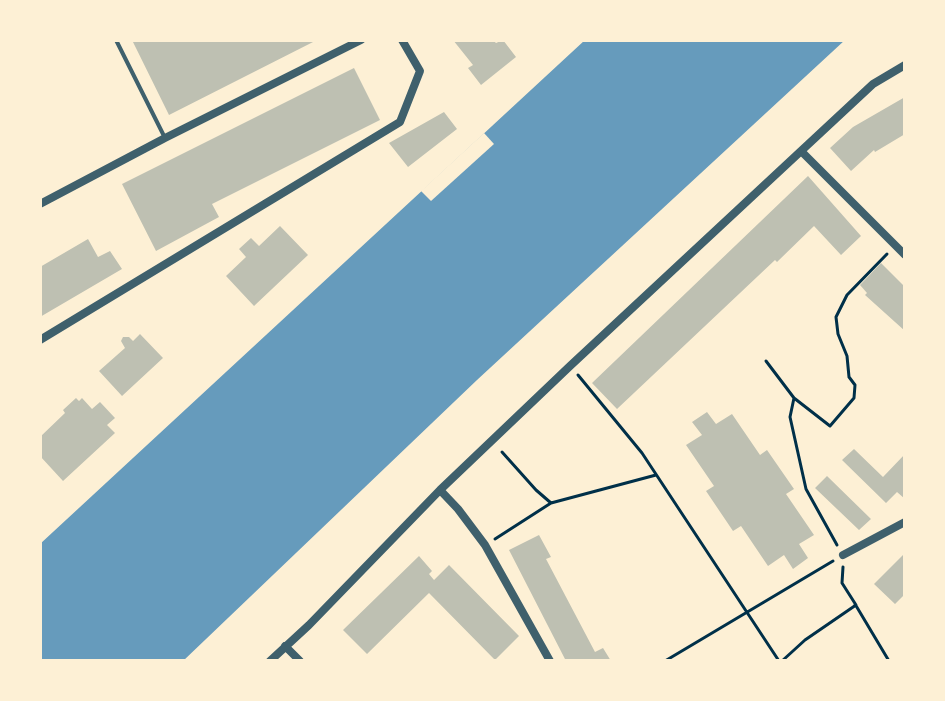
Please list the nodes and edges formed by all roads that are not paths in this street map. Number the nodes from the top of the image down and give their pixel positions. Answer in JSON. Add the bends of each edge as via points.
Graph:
{"nodes":[{"id":1,"x":116,"y":40,"type":"edge"},
{"id":2,"x":361,"y":40,"type":"edge"},
{"id":3,"x":402,"y":40,"type":"edge"},
{"id":4,"x":905,"y":65,"type":"edge"},
{"id":5,"x":165,"y":138,"type":"junction"},
{"id":6,"x":801,"y":151,"type":"junction"},
{"id":7,"x":40,"y":204,"type":"edge"},
{"id":8,"x":905,"y":255,"type":"edge"},
{"id":9,"x":40,"y":340,"type":"edge"},
{"id":10,"x":440,"y":490,"type":"junction"},
{"id":11,"x":905,"y":522,"type":"edge"},
{"id":12,"x":843,"y":555,"type":"road end"},
{"id":13,"x":285,"y":646,"type":"junction"},
{"id":14,"x":270,"y":661,"type":"edge"},
{"id":15,"x":300,"y":661,"type":"edge"},
{"id":16,"x":550,"y":661,"type":"edge"}],
"edges":[{"from":1,"to":5,"type":"lane"},
{"from":2,"to":5,"type":"street"},
{"from":3,"to":9,"type":"street","via":[[420,71],[400,122]]},
{"from":4,"to":6,"type":"street","via":[[873,84]]},
{"from":5,"to":7,"type":"street"},
{"from":6,"to":8,"type":"street"},
{"from":6,"to":10,"type":"street"},
{"from":10,"to":13,"type":"street"},
{"from":10,"to":16,"type":"street","via":[[485,545]]},
{"from":11,"to":12,"type":"street"},
{"from":13,"to":14,"type":"street"},
{"from":13,"to":15,"type":"street"}]}
